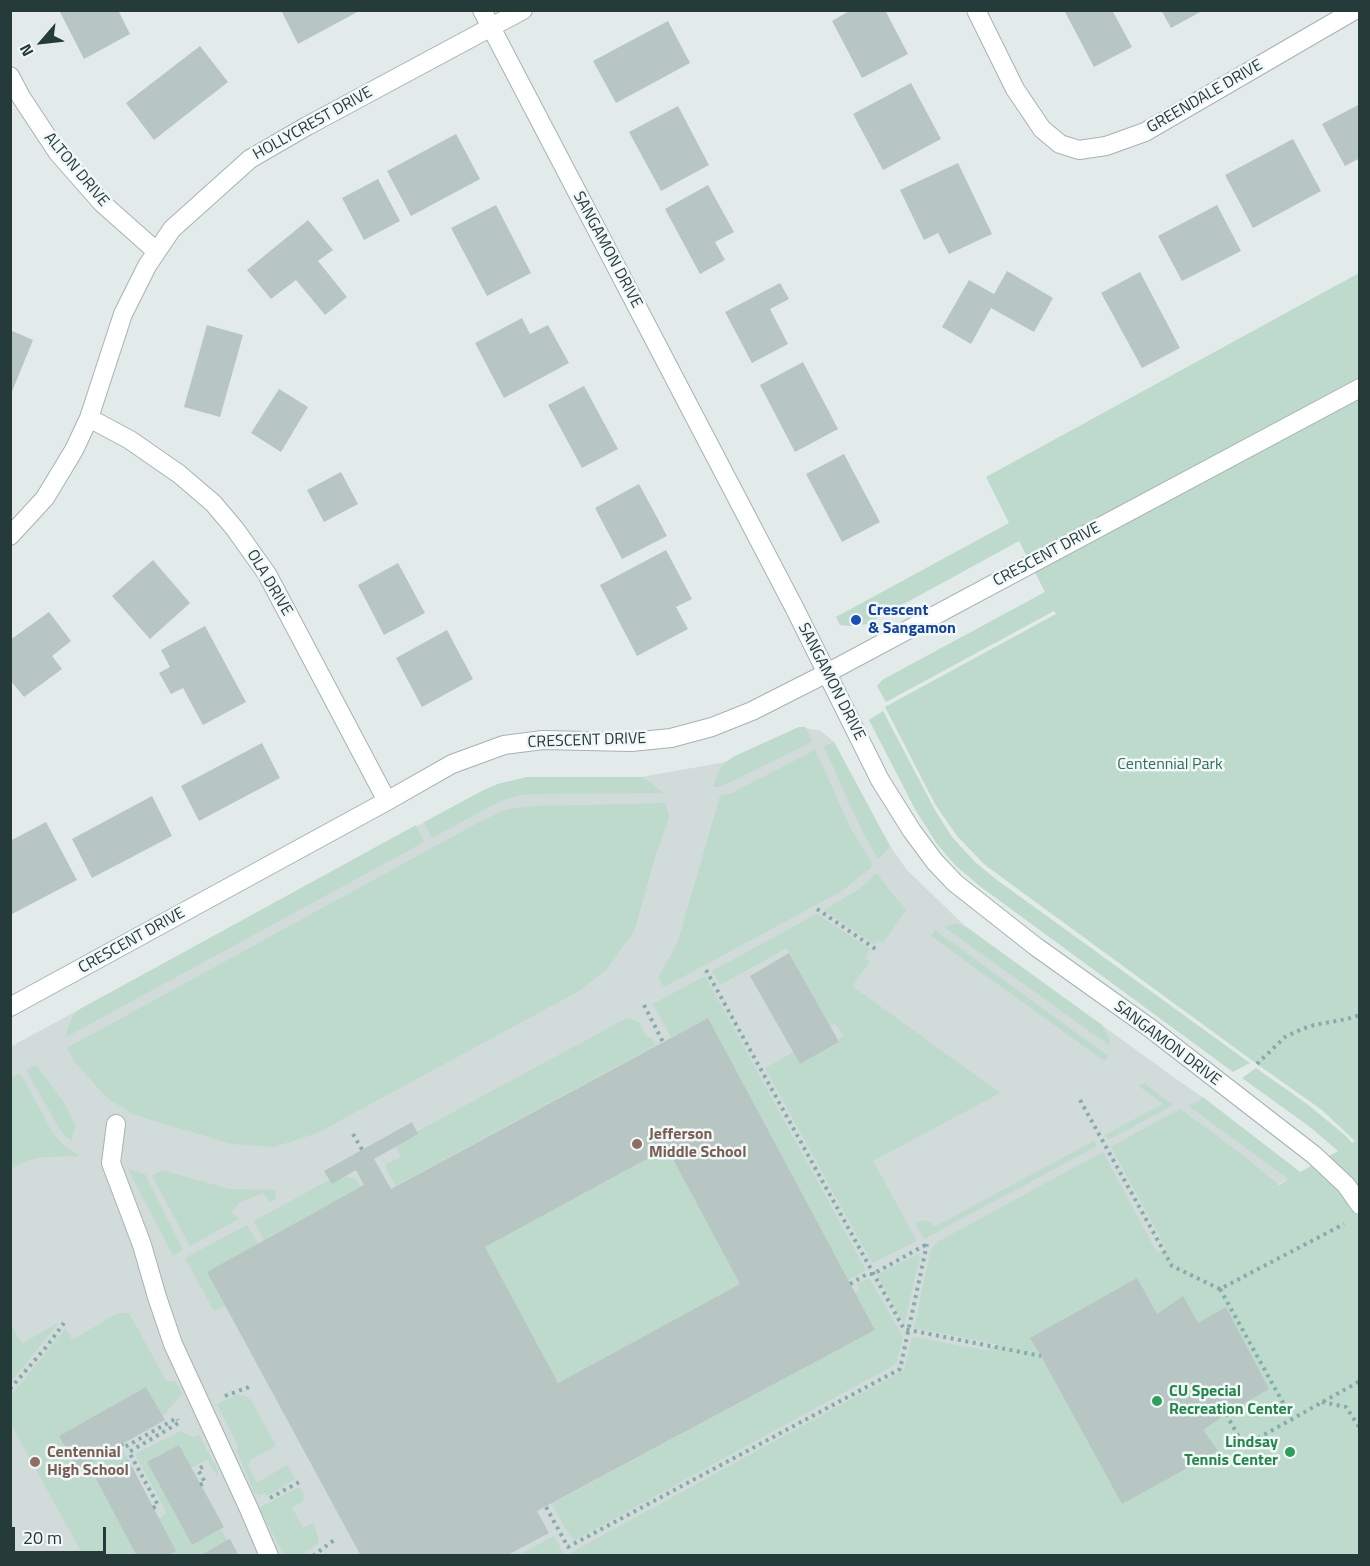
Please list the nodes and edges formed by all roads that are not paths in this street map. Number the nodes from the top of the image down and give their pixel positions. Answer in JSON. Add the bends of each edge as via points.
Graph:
{"nodes":[{"id":1,"x":482,"y":10,"type":"edge"},
{"id":2,"x":523,"y":10,"type":"edge"},
{"id":3,"x":976,"y":10,"type":"edge"},
{"id":4,"x":1354,"y":10,"type":"edge"},
{"id":5,"x":492,"y":28,"type":"junction"},
{"id":6,"x":10,"y":76,"type":"edge"},
{"id":7,"x":156,"y":251,"type":"junction"},
{"id":8,"x":1359,"y":388,"type":"edge"},
{"id":9,"x":89,"y":418,"type":"junction"},
{"id":10,"x":10,"y":536,"type":"edge"},
{"id":11,"x":827,"y":673,"type":"junction"},
{"id":12,"x":387,"y":801,"type":"junction"},
{"id":13,"x":10,"y":1007,"type":"edge"},
{"id":14,"x":116,"y":1124,"type":"dead end"},
{"id":15,"x":1359,"y":1205,"type":"edge"},
{"id":16,"x":269,"y":1556,"type":"edge"}],
"edges":[{"from":1,"to":5,"type":"street","name":"SANGAMON DRIVE"},
{"from":2,"to":5,"type":"street","name":"HOLLYCREST DRIVE"},
{"from":3,"to":4,"type":"street","name":"GREENDALE DRIVE","via":[[1015,89],[1042,129],[1060,144],[1079,150],[1106,146],[1145,132]]},
{"from":5,"to":7,"type":"street","name":"HOLLYCREST DRIVE","via":[[250,159],[172,229]]},
{"from":5,"to":11,"type":"street","name":"SANGAMON DRIVE"},
{"from":6,"to":7,"type":"street","name":"ALTON DRIVE","via":[[58,153],[102,203]]},
{"from":7,"to":9,"type":"street","name":"HOLLYCREST DRIVE","via":[[123,314]]},
{"from":8,"to":11,"type":"street","name":"CRESCENT DRIVE"},
{"from":9,"to":10,"type":"street","name":"HOLLYCREST DRIVE","via":[[45,498]]},
{"from":9,"to":12,"type":"street","name":"OLA DRIVE","via":[[179,474],[213,503],[235,529],[267,574]]},
{"from":11,"to":12,"type":"street","name":"CRESCENT DRIVE","via":[[752,711],[671,738],[631,742],[543,740],[504,745],[452,764]]},
{"from":11,"to":15,"type":"street","name":"SANGAMON DRIVE","via":[[880,780],[912,831],[955,883],[1314,1155],[1346,1185]]},
{"from":12,"to":13,"type":"street","name":"CRESCENT DRIVE"},
{"from":14,"to":16,"type":"street","via":[[111,1164],[173,1344]]}]}
